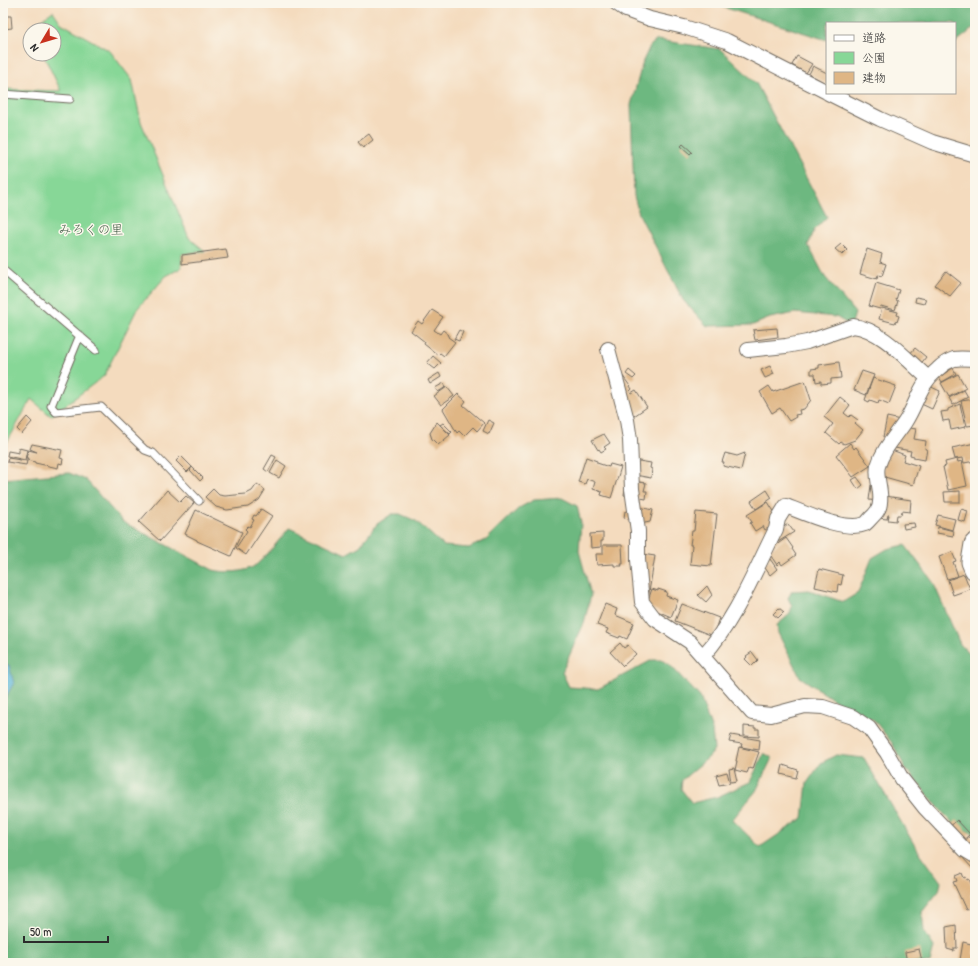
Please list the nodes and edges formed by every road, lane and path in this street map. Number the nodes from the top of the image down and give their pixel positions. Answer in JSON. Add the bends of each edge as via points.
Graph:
{"nodes":[{"id":1,"x":616,"y":3,"type":"edge"},
{"id":2,"x":826,"y":92,"type":"edge"},
{"id":3,"x":3,"y":94,"type":"edge"},
{"id":4,"x":830,"y":94,"type":"edge"},
{"id":5,"x":70,"y":99,"type":"dead end"},
{"id":6,"x":975,"y":155,"type":"edge"},
{"id":7,"x":3,"y":270,"type":"edge"},
{"id":8,"x":80,"y":335,"type":"junction"},
{"id":9,"x":608,"y":349,"type":"dead end"},
{"id":10,"x":96,"y":350,"type":"dead end"},
{"id":11,"x":748,"y":350,"type":"dead end"},
{"id":12,"x":975,"y":359,"type":"edge"},
{"id":13,"x":928,"y":378,"type":"junction"},
{"id":14,"x":199,"y":501,"type":"dead end"},
{"id":15,"x":975,"y":544,"type":"edge"},
{"id":16,"x":975,"y":570,"type":"edge"},
{"id":17,"x":703,"y":656,"type":"junction"},
{"id":18,"x":975,"y":856,"type":"edge"}],
"edges":[{"from":1,"to":2,"type":"street","via":[[626,10],[650,19],[726,41]]},
{"from":3,"to":5,"type":"lane"},
{"from":4,"to":6,"type":"street","via":[[932,142]]},
{"from":7,"to":8,"type":"lane"},
{"from":8,"to":10,"type":"lane"},
{"from":8,"to":14,"type":"lane","via":[[51,406],[56,412],[101,407],[146,450],[153,453]]},
{"from":9,"to":17,"type":"street","via":[[630,440],[642,602],[655,618],[690,642]]},
{"from":11,"to":13,"type":"street","via":[[807,342],[859,326],[876,333]]},
{"from":12,"to":13,"type":"street","via":[[954,359],[942,365]]},
{"from":13,"to":17,"type":"street","via":[[911,412],[883,453],[877,468],[880,485],[877,512],[865,524],[854,526],[834,524],[786,506],[734,614]]},
{"from":15,"to":16,"type":"main road","via":[[972,562]]},
{"from":17,"to":18,"type":"street","via":[[752,713],[771,715],[805,706],[823,707],[853,717],[869,728],[902,779],[925,808],[965,850]]}]}
